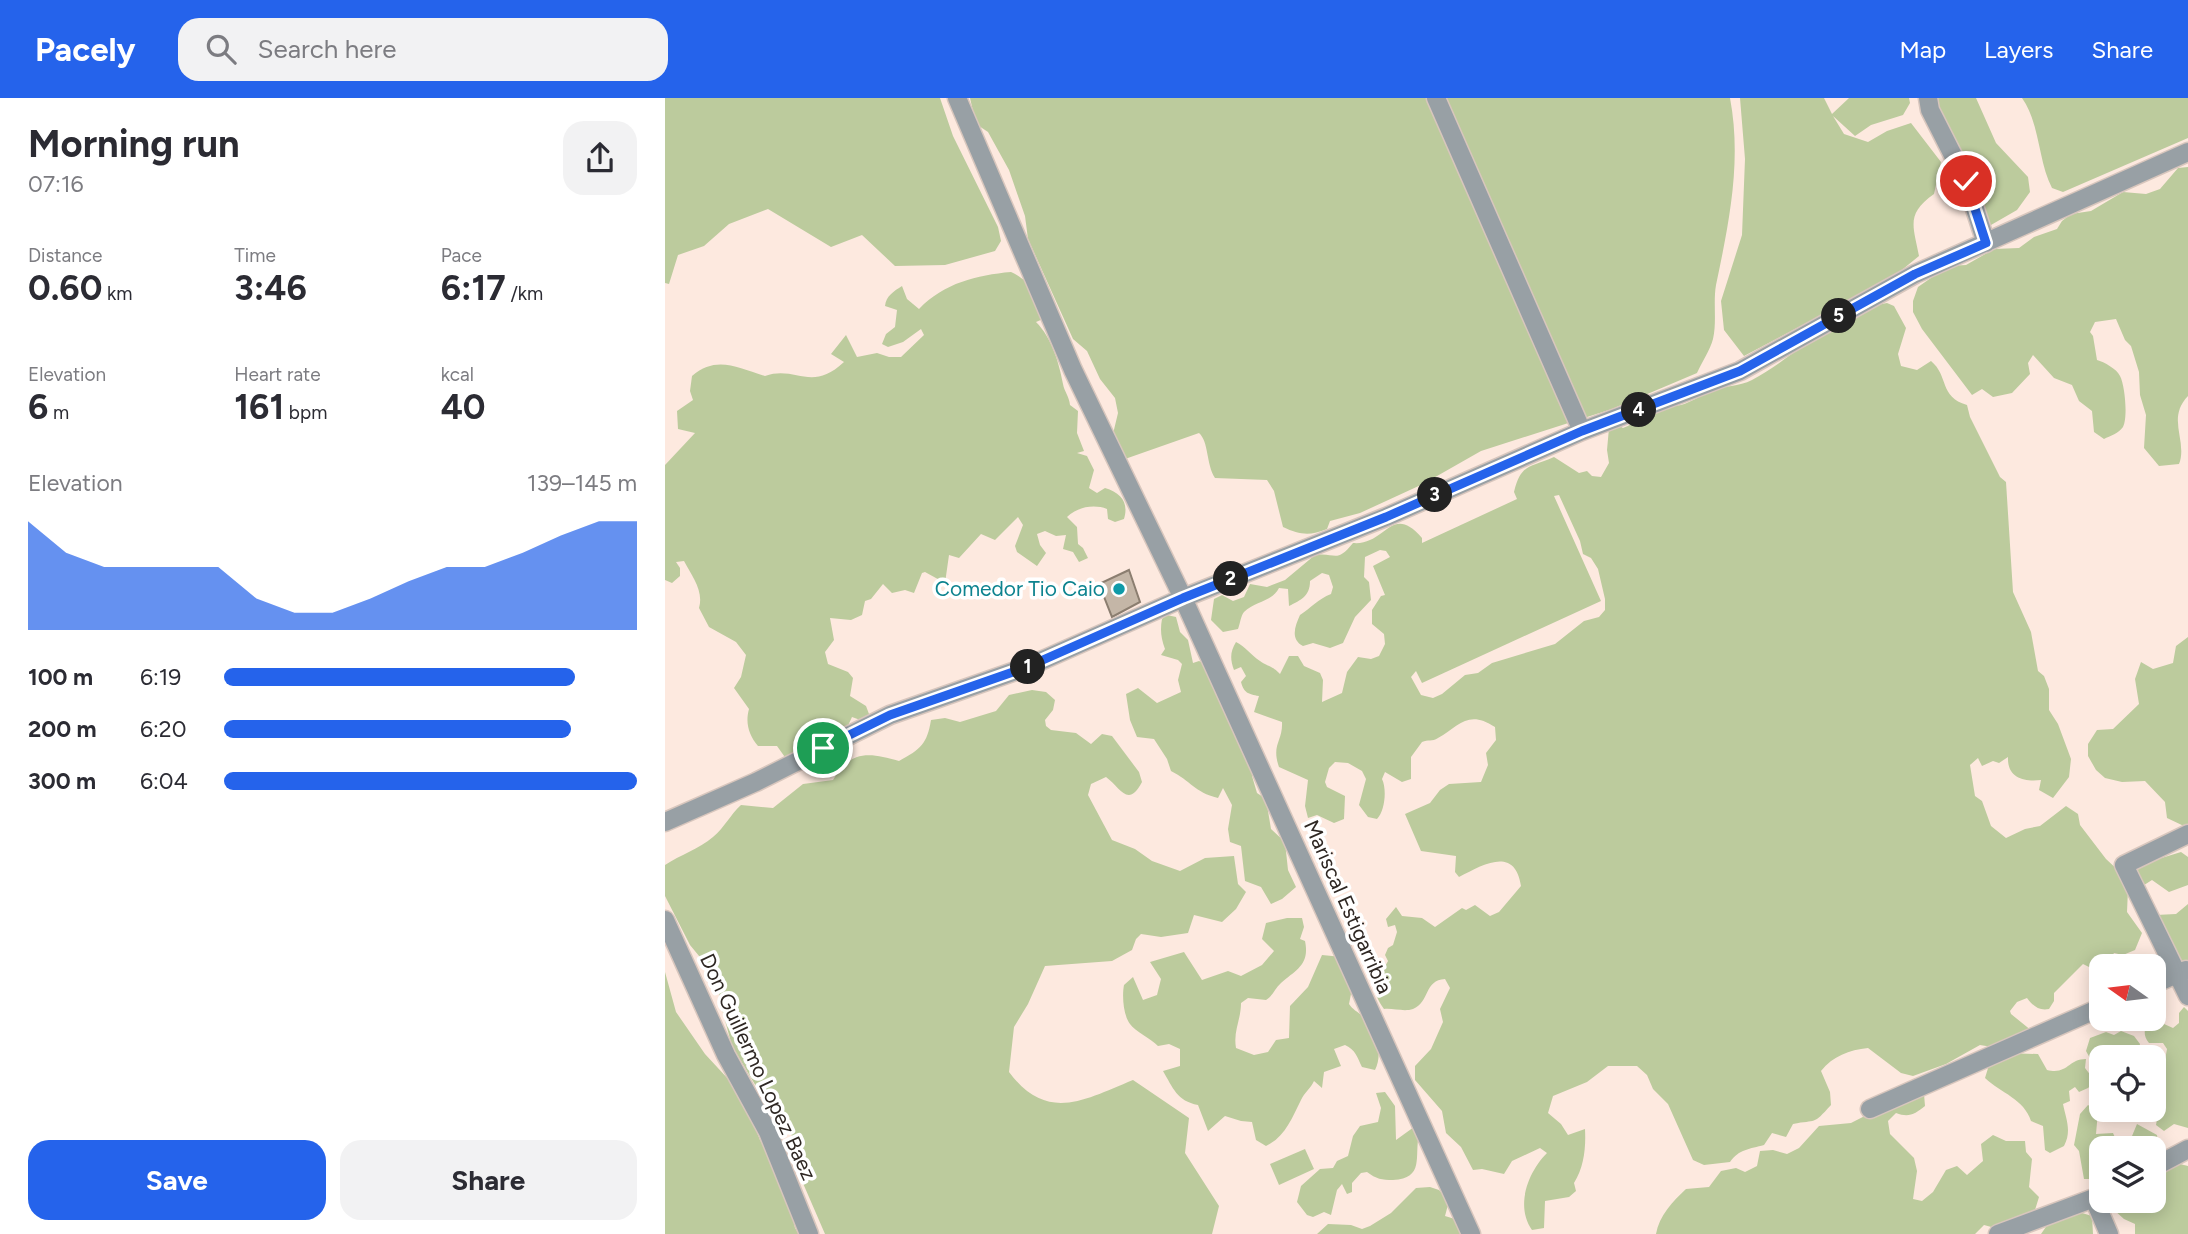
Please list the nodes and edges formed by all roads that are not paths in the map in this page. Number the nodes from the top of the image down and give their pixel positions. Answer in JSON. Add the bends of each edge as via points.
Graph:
{"nodes":[{"id":1,"x":957,"y":98,"type":"edge"},
{"id":2,"x":1436,"y":98,"type":"edge"},
{"id":3,"x":1928,"y":98,"type":"edge"},
{"id":4,"x":2188,"y":152,"type":"edge"},
{"id":5,"x":1986,"y":243,"type":"junction"},
{"id":6,"x":1582,"y":431,"type":"junction"},
{"id":7,"x":1183,"y":598,"type":"junction"},
{"id":8,"x":665,"y":822,"type":"edge"},
{"id":9,"x":2188,"y":834,"type":"edge"},
{"id":10,"x":665,"y":920,"type":"edge"},
{"id":11,"x":2183,"y":971,"type":"edge"},
{"id":12,"x":2167,"y":978,"type":"edge"},
{"id":13,"x":2188,"y":996,"type":"edge"},
{"id":14,"x":2089,"y":1013,"type":"edge"},
{"id":15,"x":1870,"y":1110,"type":"dead end"},
{"id":16,"x":2188,"y":1149,"type":"edge"},
{"id":17,"x":2166,"y":1161,"type":"edge"},
{"id":18,"x":2089,"y":1200,"type":"edge"},
{"id":19,"x":2103,"y":1213,"type":"edge"},
{"id":20,"x":809,"y":1234,"type":"edge"},
{"id":21,"x":1471,"y":1234,"type":"edge"},
{"id":22,"x":1999,"y":1234,"type":"edge"},
{"id":23,"x":2109,"y":1234,"type":"edge"}],
"edges":[{"from":1,"to":7,"type":"street","name":"Mariscal Estigarribia","via":[[1073,370]]},
{"from":2,"to":6,"type":"street"},
{"from":3,"to":5,"type":"street","via":[[1966,181]]},
{"from":4,"to":5,"type":"street"},
{"from":5,"to":6,"type":"street","via":[[1915,274],[1740,371]]},
{"from":6,"to":7,"type":"street","via":[[1386,517]]},
{"from":7,"to":8,"type":"street","via":[[1027,667],[890,715]]},
{"from":7,"to":21,"type":"street","name":"Mariscal Estigarribia"},
{"from":9,"to":11,"type":"street","via":[[2124,865]]},
{"from":10,"to":20,"type":"street","name":"Don Guillermo Lopez Baez","via":[[726,1055],[768,1132]]},
{"from":11,"to":12,"type":"street"},
{"from":11,"to":13,"type":"street"},
{"from":14,"to":15,"type":"street"},
{"from":16,"to":17,"type":"street"},
{"from":18,"to":22,"type":"street"},
{"from":19,"to":23,"type":"street"}]}
